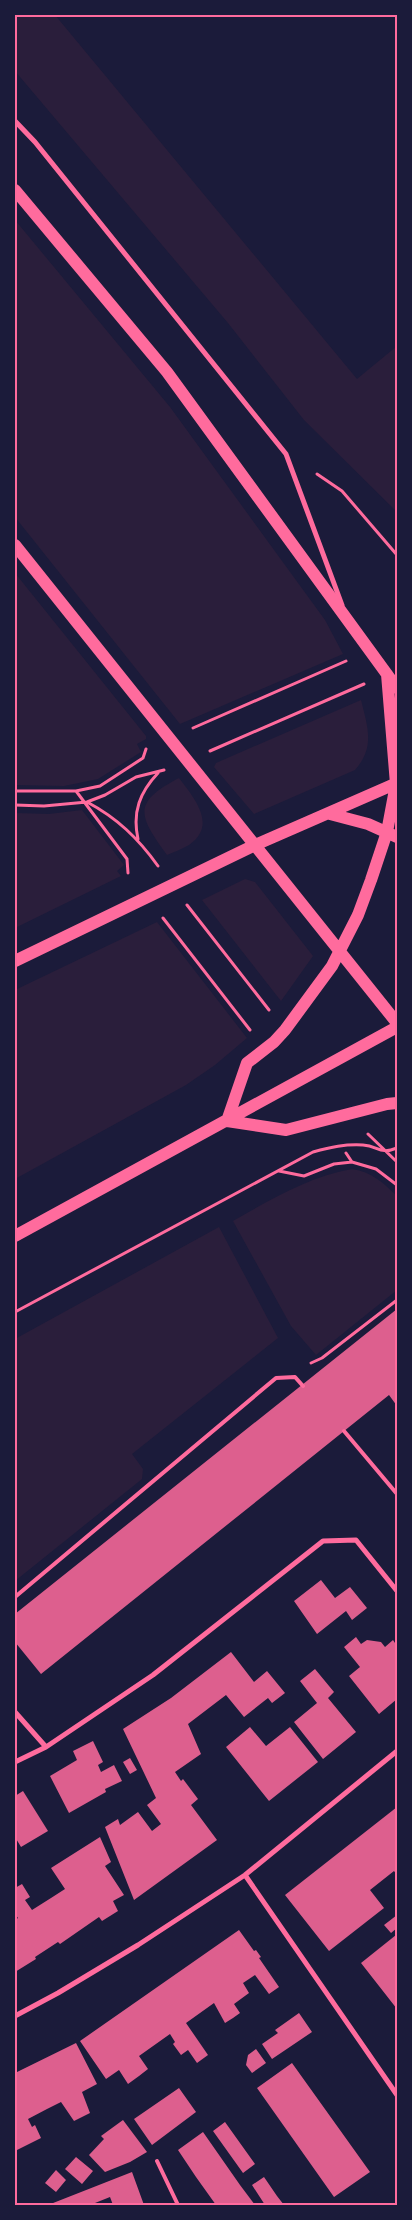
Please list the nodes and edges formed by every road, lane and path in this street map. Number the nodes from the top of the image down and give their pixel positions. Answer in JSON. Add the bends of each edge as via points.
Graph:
{"nodes":[{"id":1,"x":15,"y":121,"type":"edge"},
{"id":2,"x":15,"y":190,"type":"edge"},
{"id":3,"x":286,"y":454,"type":"junction"},
{"id":4,"x":15,"y":545,"type":"edge"},
{"id":5,"x":397,"y":554,"type":"edge"},
{"id":6,"x":347,"y":617,"type":"junction"},
{"id":7,"x":346,"y":661,"type":"dead end"},
{"id":8,"x":387,"y":674,"type":"junction"},
{"id":9,"x":356,"y":687,"type":"dead end"},
{"id":10,"x":397,"y":688,"type":"edge"},
{"id":11,"x":186,"y":731,"type":"dead end"},
{"id":12,"x":153,"y":745,"type":"dead end"},
{"id":13,"x":204,"y":754,"type":"dead end"},
{"id":14,"x":170,"y":767,"type":"dead end"},
{"id":15,"x":158,"y":772,"type":"junction"},
{"id":16,"x":396,"y":784,"type":"edge"},
{"id":17,"x":15,"y":791,"type":"edge"},
{"id":18,"x":76,"y":791,"type":"junction"},
{"id":19,"x":85,"y":802,"type":"junction"},
{"id":20,"x":15,"y":806,"type":"edge"},
{"id":21,"x":330,"y":814,"type":"junction"},
{"id":22,"x":392,"y":835,"type":"edge"},
{"id":23,"x":138,"y":839,"type":"junction"},
{"id":24,"x":255,"y":845,"type":"junction"},
{"id":25,"x":155,"y":861,"type":"dead end"},
{"id":26,"x":128,"y":873,"type":"dead end"},
{"id":27,"x":188,"y":906,"type":"dead end"},
{"id":28,"x":163,"y":918,"type":"dead end"},
{"id":29,"x":340,"y":952,"type":"junction"},
{"id":30,"x":15,"y":961,"type":"edge"},
{"id":31,"x":271,"y":1012,"type":"dead end"},
{"id":32,"x":397,"y":1023,"type":"edge"},
{"id":33,"x":397,"y":1027,"type":"edge"},
{"id":34,"x":252,"y":1032,"type":"dead end"},
{"id":35,"x":397,"y":1103,"type":"edge"},
{"id":36,"x":227,"y":1121,"type":"junction"},
{"id":37,"x":367,"y":1133,"type":"dead end"},
{"id":38,"x":397,"y":1148,"type":"edge"},
{"id":39,"x":386,"y":1152,"type":"junction"},
{"id":40,"x":346,"y":1154,"type":"dead end"},
{"id":41,"x":352,"y":1162,"type":"junction"},
{"id":42,"x":397,"y":1162,"type":"edge"},
{"id":43,"x":279,"y":1170,"type":"junction"},
{"id":44,"x":397,"y":1178,"type":"edge"},
{"id":45,"x":392,"y":1180,"type":"junction"},
{"id":46,"x":397,"y":1185,"type":"edge"},
{"id":47,"x":15,"y":1236,"type":"edge"},
{"id":48,"x":397,"y":1300,"type":"edge"},
{"id":49,"x":15,"y":1312,"type":"edge"},
{"id":50,"x":276,"y":1378,"type":"junction"},
{"id":51,"x":303,"y":1386,"type":"dead end"},
{"id":52,"x":344,"y":1431,"type":"dead end"},
{"id":53,"x":397,"y":1494,"type":"edge"},
{"id":54,"x":397,"y":1591,"type":"edge"},
{"id":55,"x":15,"y":1597,"type":"edge"},
{"id":56,"x":15,"y":1712,"type":"edge"},
{"id":57,"x":46,"y":1747,"type":"junction"},
{"id":58,"x":397,"y":1751,"type":"edge"},
{"id":59,"x":15,"y":1762,"type":"edge"},
{"id":60,"x":245,"y":1876,"type":"junction"},
{"id":61,"x":15,"y":2016,"type":"edge"},
{"id":62,"x":397,"y":2095,"type":"edge"},
{"id":63,"x":157,"y":2161,"type":"dead end"},
{"id":64,"x":178,"y":2205,"type":"edge"}],
"edges":[{"from":1,"to":3,"type":"street"},
{"from":2,"to":6,"type":"main road","via":[[167,372]]},
{"from":3,"to":5,"type":"path","via":[[342,490]]},
{"from":3,"to":6,"type":"street"},
{"from":4,"to":24,"type":"main road"},
{"from":6,"to":8,"type":"main road"},
{"from":7,"to":11,"type":"path"},
{"from":8,"to":10,"type":"main road"},
{"from":8,"to":16,"type":"main road"},
{"from":9,"to":13,"type":"path"},
{"from":12,"to":18,"type":"path","via":[[147,748],[143,758],[100,786]]},
{"from":14,"to":15,"type":"path"},
{"from":15,"to":19,"type":"path","via":[[136,777],[105,795]]},
{"from":15,"to":23,"type":"path","via":[[146,785],[138,802]]},
{"from":16,"to":21,"type":"main road"},
{"from":16,"to":22,"type":"main road"},
{"from":17,"to":18,"type":"path"},
{"from":18,"to":19,"type":"path"},
{"from":19,"to":20,"type":"path"},
{"from":19,"to":23,"type":"path","via":[[109,814]]},
{"from":19,"to":26,"type":"path","via":[[127,860]]},
{"from":21,"to":22,"type":"main road","via":[[368,824]]},
{"from":21,"to":24,"type":"main road"},
{"from":22,"to":29,"type":"main road"},
{"from":23,"to":25,"type":"path"},
{"from":24,"to":29,"type":"main road"},
{"from":24,"to":30,"type":"main road"},
{"from":27,"to":31,"type":"path"},
{"from":28,"to":34,"type":"path"},
{"from":29,"to":32,"type":"main road"},
{"from":29,"to":36,"type":"main road","via":[[285,1030],[247,1063]]},
{"from":33,"to":36,"type":"main road"},
{"from":35,"to":36,"type":"main road","via":[[286,1130]]},
{"from":36,"to":47,"type":"main road"},
{"from":37,"to":39,"type":"path"},
{"from":38,"to":39,"type":"path"},
{"from":39,"to":42,"type":"path"},
{"from":39,"to":43,"type":"path","via":[[366,1145],[341,1144],[313,1152]]},
{"from":40,"to":41,"type":"path"},
{"from":41,"to":43,"type":"path","via":[[334,1164],[304,1176]]},
{"from":41,"to":45,"type":"path","via":[[376,1169]]},
{"from":43,"to":49,"type":"path"},
{"from":44,"to":45,"type":"path"},
{"from":45,"to":46,"type":"path"},
{"from":48,"to":50,"type":"path","via":[[322,1358]]},
{"from":50,"to":51,"type":"lane","via":[[295,1377]]},
{"from":50,"to":55,"type":"lane"},
{"from":52,"to":53,"type":"lane"},
{"from":54,"to":57,"type":"street","via":[[356,1540],[323,1541],[152,1675]]},
{"from":56,"to":57,"type":"street"},
{"from":57,"to":59,"type":"street"},
{"from":58,"to":60,"type":"street"},
{"from":60,"to":61,"type":"street","via":[[138,1945]]},
{"from":60,"to":62,"type":"street"},
{"from":63,"to":64,"type":"lane"}]}
